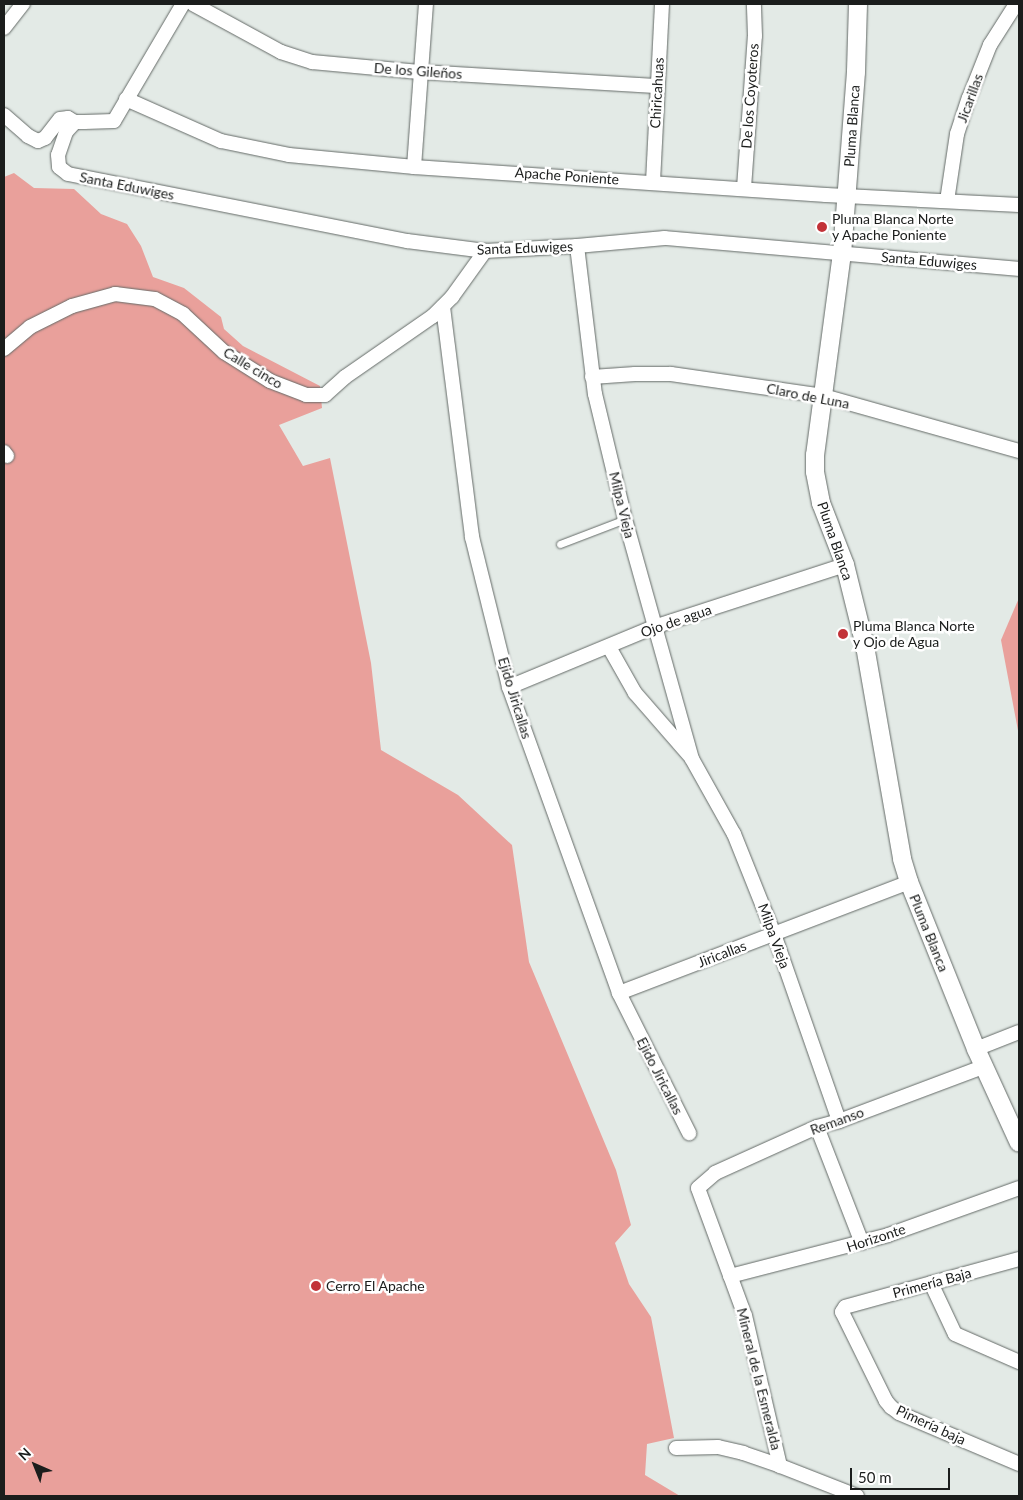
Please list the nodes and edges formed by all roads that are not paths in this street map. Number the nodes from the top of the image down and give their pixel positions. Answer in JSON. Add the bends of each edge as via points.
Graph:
{"nodes":[{"id":1,"x":23,"y":4,"type":"edge"},
{"id":2,"x":183,"y":4,"type":"edge"},
{"id":3,"x":193,"y":4,"type":"edge"},
{"id":4,"x":426,"y":4,"type":"edge"},
{"id":5,"x":662,"y":4,"type":"edge"},
{"id":6,"x":754,"y":4,"type":"edge"},
{"id":7,"x":1016,"y":4,"type":"edge"},
{"id":8,"x":860,"y":5,"type":"edge"},
{"id":9,"x":4,"y":28,"type":"edge"},
{"id":10,"x":420,"y":72,"type":"junction"},
{"id":11,"x":657,"y":86,"type":"junction"},
{"id":12,"x":126,"y":99,"type":"junction"},
{"id":13,"x":4,"y":115,"type":"edge"},
{"id":14,"x":75,"y":122,"type":"junction"},
{"id":15,"x":414,"y":167,"type":"junction"},
{"id":16,"x":652,"y":182,"type":"junction"},
{"id":17,"x":744,"y":188,"type":"junction"},
{"id":18,"x":847,"y":195,"type":"junction"},
{"id":19,"x":947,"y":202,"type":"junction"},
{"id":20,"x":1019,"y":205,"type":"edge"},
{"id":21,"x":577,"y":246,"type":"junction"},
{"id":22,"x":485,"y":252,"type":"junction"},
{"id":23,"x":842,"y":253,"type":"junction"},
{"id":24,"x":1019,"y":269,"type":"edge"},
{"id":25,"x":443,"y":307,"type":"junction"},
{"id":26,"x":4,"y":349,"type":"edge"},
{"id":27,"x":592,"y":377,"type":"junction"},
{"id":28,"x":823,"y":396,"type":"junction"},
{"id":29,"x":1019,"y":451,"type":"edge"},
{"id":30,"x":625,"y":519,"type":"junction"},
{"id":31,"x":560,"y":544,"type":"dead end"},
{"id":32,"x":845,"y":565,"type":"junction"},
{"id":33,"x":654,"y":627,"type":"junction"},
{"id":34,"x":609,"y":647,"type":"junction"},
{"id":35,"x":509,"y":687,"type":"junction"},
{"id":36,"x":692,"y":759,"type":"junction"},
{"id":37,"x":909,"y":882,"type":"junction"},
{"id":38,"x":774,"y":934,"type":"junction"},
{"id":39,"x":619,"y":993,"type":"junction"},
{"id":40,"x":1019,"y":1032,"type":"edge"},
{"id":41,"x":976,"y":1049,"type":"junction"},
{"id":42,"x":983,"y":1067,"type":"junction"},
{"id":43,"x":839,"y":1121,"type":"junction"},
{"id":44,"x":816,"y":1127,"type":"junction"},
{"id":45,"x":689,"y":1133,"type":"dead end"},
{"id":46,"x":1019,"y":1139,"type":"edge"},
{"id":47,"x":698,"y":1188,"type":"joint"},
{"id":48,"x":1019,"y":1188,"type":"edge"},
{"id":49,"x":862,"y":1243,"type":"junction"},
{"id":50,"x":1019,"y":1259,"type":"edge"},
{"id":51,"x":730,"y":1276,"type":"junction"},
{"id":52,"x":931,"y":1283,"type":"junction"},
{"id":53,"x":844,"y":1307,"type":"joint"},
{"id":54,"x":1019,"y":1362,"type":"edge"},
{"id":55,"x":676,"y":1448,"type":"dead end"},
{"id":56,"x":1019,"y":1464,"type":"edge"},
{"id":57,"x":780,"y":1466,"type":"junction"},
{"id":58,"x":857,"y":1496,"type":"edge"}],
"edges":[{"from":1,"to":9,"type":"street"},
{"from":2,"to":12,"type":"street"},
{"from":3,"to":10,"type":"street","name":"De los Gileños","via":[[281,52],[312,62]]},
{"from":4,"to":10,"type":"street"},
{"from":5,"to":11,"type":"street","name":"Chiricahuas"},
{"from":6,"to":17,"type":"street","name":"De los Coyoteros","via":[[755,36]]},
{"from":7,"to":19,"type":"street","name":"Jicarillas","via":[[990,45],[969,98],[957,134]]},
{"from":8,"to":18,"type":"street","name":"Pluma Blanca"},
{"from":10,"to":11,"type":"street","name":"De los Gileños"},
{"from":10,"to":15,"type":"street"},
{"from":11,"to":16,"type":"street","name":"Chiricahuas"},
{"from":12,"to":14,"type":"street","via":[[114,121]]},
{"from":12,"to":15,"type":"street","name":"Apache Poniente","via":[[221,141],[254,150]]},
{"from":13,"to":14,"type":"street","via":[[38,141],[45,138],[60,119],[68,118]]},
{"from":14,"to":22,"type":"street","name":"Santa Eduwiges","via":[[66,132],[58,156],[60,167],[68,174],[407,242]]},
{"from":15,"to":16,"type":"street","name":"Apache Poniente"},
{"from":16,"to":17,"type":"street","name":"Apache Poniente"},
{"from":17,"to":18,"type":"street","name":"Apache Poniente"},
{"from":18,"to":19,"type":"street","name":"Apache Poniente"},
{"from":18,"to":23,"type":"street","name":"Pluma Blanca"},
{"from":19,"to":20,"type":"street","name":"Apache Poniente"},
{"from":21,"to":22,"type":"street","name":"Santa Eduwiges"},
{"from":21,"to":23,"type":"street","name":"Santa Eduwiges","via":[[665,238]]},
{"from":21,"to":27,"type":"street","name":"Milpa Vieja"},
{"from":22,"to":25,"type":"street"},
{"from":23,"to":24,"type":"street","name":"Santa Eduwiges"},
{"from":23,"to":28,"type":"street","name":"Pluma Blanca"},
{"from":25,"to":26,"type":"street","name":"Calle cinco","via":[[325,395],[306,395],[270,381],[224,352],[183,314],[155,299],[115,294],[72,306],[30,327]]},
{"from":25,"to":35,"type":"street","name":"Ejido Jiricallas","via":[[472,536]]},
{"from":27,"to":28,"type":"street","name":"Claro de Luna","via":[[671,374]]},
{"from":27,"to":30,"type":"street","name":"Milpa Vieja"},
{"from":28,"to":29,"type":"street","name":"Claro de Luna"},
{"from":28,"to":32,"type":"street","name":"Pluma Blanca","via":[[815,472],[820,503]]},
{"from":30,"to":31,"type":"lane"},
{"from":30,"to":33,"type":"street","name":"Milpa Vieja"},
{"from":32,"to":33,"type":"street","name":"Ojo de agua"},
{"from":32,"to":37,"type":"street","name":"Pluma Blanca","via":[[865,646],[902,859]]},
{"from":33,"to":34,"type":"street","name":"Ojo de agua"},
{"from":33,"to":36,"type":"street","name":"Milpa Vieja"},
{"from":34,"to":35,"type":"street","name":"Ojo de agua"},
{"from":34,"to":36,"type":"street","name":"Milpa Vieja","via":[[634,693]]},
{"from":35,"to":39,"type":"street","name":"Ejido Jiricallas"},
{"from":36,"to":38,"type":"street","name":"Milpa Vieja","via":[[734,834]]},
{"from":37,"to":38,"type":"street","name":"Jiricallas"},
{"from":37,"to":41,"type":"street","name":"Pluma Blanca"},
{"from":38,"to":39,"type":"street","name":"Jiricallas"},
{"from":38,"to":43,"type":"street","name":"Milpa Vieja"},
{"from":39,"to":45,"type":"street","name":"Ejido Jiricallas"},
{"from":40,"to":41,"type":"street"},
{"from":41,"to":42,"type":"street","name":"Pluma Blanca"},
{"from":42,"to":43,"type":"street","name":"Remanso"},
{"from":42,"to":46,"type":"street","name":"Pluma Blanca"},
{"from":43,"to":44,"type":"street","name":"Remanso"},
{"from":44,"to":47,"type":"street","name":"Remanso","via":[[714,1173]]},
{"from":44,"to":49,"type":"street"},
{"from":47,"to":51,"type":"street","name":"Mineral de la Esmeralda"},
{"from":48,"to":49,"type":"street","name":"Horizonte"},
{"from":49,"to":51,"type":"street","name":"Horizonte"},
{"from":50,"to":52,"type":"street","name":"Primería Baja"},
{"from":51,"to":57,"type":"street","name":"Mineral de la Esmeralda","via":[[753,1345]]},
{"from":52,"to":53,"type":"street","name":"Primería Baja"},
{"from":52,"to":54,"type":"street","via":[[955,1334]]},
{"from":53,"to":56,"type":"street","name":"Pimería baja","via":[[843,1315],[892,1407],[899,1413]]},
{"from":55,"to":57,"type":"street","via":[[718,1448]]},
{"from":57,"to":58,"type":"street","name":"Mineral de la Esmeralda"}]}
